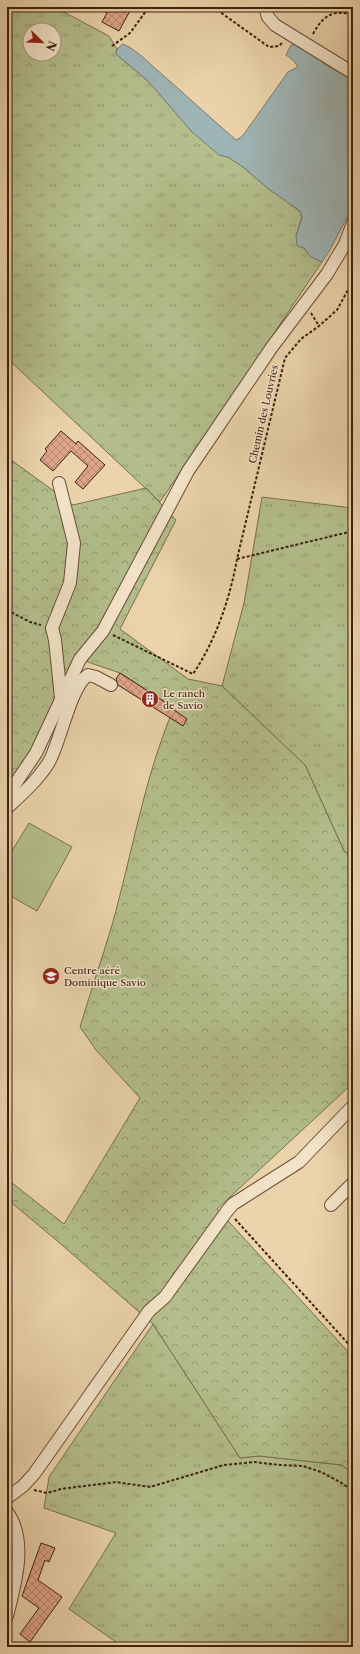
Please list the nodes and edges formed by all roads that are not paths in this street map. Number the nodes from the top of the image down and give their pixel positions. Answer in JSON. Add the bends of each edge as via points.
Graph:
{"nodes":[{"id":1,"x":264,"y":7,"type":"edge"},
{"id":2,"x":353,"y":73,"type":"edge"},
{"id":3,"x":353,"y":223,"type":"edge"},
{"id":4,"x":59,"y":483,"type":"dead end"},
{"id":5,"x":111,"y":685,"type":"dead end"},
{"id":6,"x":62,"y":699,"type":"junction"},
{"id":7,"x":7,"y":796,"type":"edge"},
{"id":8,"x":7,"y":808,"type":"edge"},
{"id":9,"x":353,"y":1106,"type":"edge"},
{"id":10,"x":353,"y":1183,"type":"edge"},
{"id":11,"x":331,"y":1205,"type":"dead end"},
{"id":12,"x":7,"y":1498,"type":"edge"},
{"id":13,"x":7,"y":1512,"type":"edge"},
{"id":14,"x":7,"y":1616,"type":"edge"}],
"edges":[{"from":1,"to":2,"type":"street","via":[[268,17],[276,25]]},
{"from":3,"to":6,"type":"street","via":[[345,244],[327,274],[272,347],[188,471],[103,630],[80,659]]},
{"from":4,"to":6,"type":"street","via":[[74,543],[70,583],[52,628]]},
{"from":5,"to":8,"type":"street","via":[[88,675],[83,678],[49,762],[30,786]]},
{"from":6,"to":7,"type":"street","via":[[36,753]]},
{"from":9,"to":12,"type":"street","via":[[299,1162],[233,1204],[165,1297],[149,1311],[34,1474],[24,1486]]},
{"from":10,"to":11,"type":"street"},
{"from":13,"to":14,"type":"street","via":[[18,1543],[13,1593]]}]}
